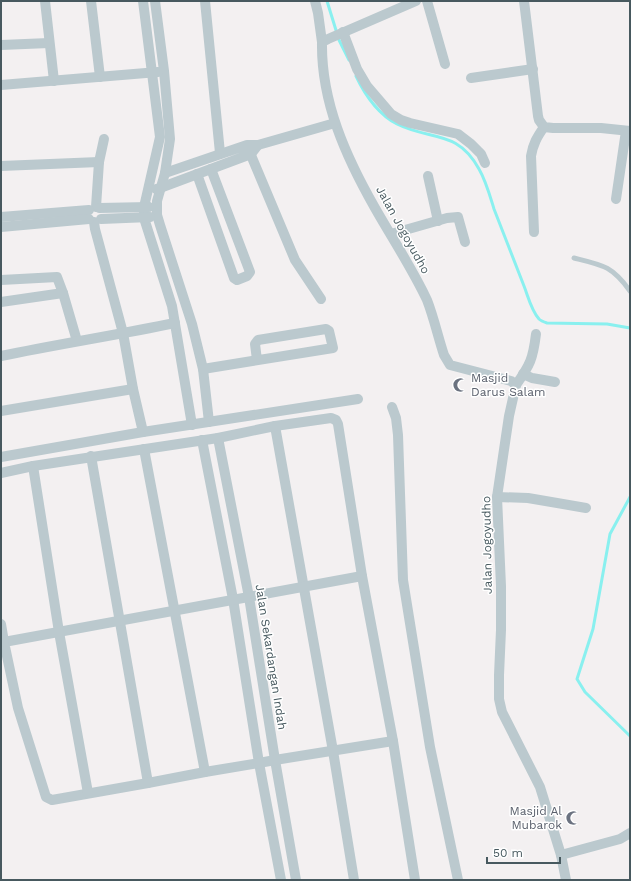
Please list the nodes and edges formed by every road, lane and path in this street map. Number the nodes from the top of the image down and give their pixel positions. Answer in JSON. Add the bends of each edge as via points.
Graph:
{"nodes":[{"id":1,"x":45,"y":1,"type":"edge"},
{"id":2,"x":91,"y":1,"type":"edge"},
{"id":3,"x":143,"y":1,"type":"edge"},
{"id":4,"x":155,"y":1,"type":"edge"},
{"id":5,"x":205,"y":1,"type":"edge"},
{"id":6,"x":315,"y":1,"type":"edge"},
{"id":7,"x":416,"y":1,"type":"edge"},
{"id":8,"x":427,"y":1,"type":"edge"},
{"id":9,"x":524,"y":1,"type":"edge"},
{"id":10,"x":341,"y":33,"type":"junction"},
{"id":11,"x":325,"y":40,"type":"junction"},
{"id":12,"x":50,"y":42,"type":"junction"},
{"id":13,"x":1,"y":46,"type":"edge"},
{"id":14,"x":445,"y":64,"type":"dead end"},
{"id":15,"x":533,"y":70,"type":"junction"},
{"id":16,"x":164,"y":71,"type":"junction"},
{"id":17,"x":152,"y":73,"type":"junction"},
{"id":18,"x":100,"y":77,"type":"junction"},
{"id":19,"x":471,"y":78,"type":"dead end"},
{"id":20,"x":54,"y":80,"type":"junction"},
{"id":21,"x":1,"y":85,"type":"edge"},
{"id":22,"x":335,"y":123,"type":"junction"},
{"id":23,"x":544,"y":127,"type":"junction"},
{"id":24,"x":628,"y":131,"type":"edge"},
{"id":25,"x":104,"y":138,"type":"dead end"},
{"id":26,"x":249,"y":149,"type":"junction"},
{"id":27,"x":220,"y":153,"type":"junction"},
{"id":28,"x":99,"y":162,"type":"junction"},
{"id":29,"x":485,"y":163,"type":"dead end"},
{"id":30,"x":1,"y":166,"type":"edge"},
{"id":31,"x":211,"y":169,"type":"junction"},
{"id":32,"x":165,"y":173,"type":"junction"},
{"id":33,"x":197,"y":174,"type":"junction"},
{"id":34,"x":428,"y":176,"type":"dead end"},
{"id":35,"x":160,"y":188,"type":"junction"},
{"id":36,"x":148,"y":189,"type":"junction"},
{"id":37,"x":616,"y":200,"type":"dead end"},
{"id":38,"x":144,"y":207,"type":"junction"},
{"id":39,"x":158,"y":211,"type":"junction"},
{"id":40,"x":95,"y":214,"type":"junction"},
{"id":41,"x":1,"y":217,"type":"edge"},
{"id":42,"x":144,"y":218,"type":"junction"},
{"id":43,"x":438,"y":221,"type":"junction"},
{"id":44,"x":1,"y":227,"type":"edge"},
{"id":45,"x":534,"y":232,"type":"dead end"},
{"id":46,"x":391,"y":234,"type":"junction"},
{"id":47,"x":465,"y":242,"type":"dead end"},
{"id":48,"x":574,"y":258,"type":"dead end"},
{"id":49,"x":1,"y":280,"type":"edge"},
{"id":50,"x":630,"y":291,"type":"edge"},
{"id":51,"x":63,"y":293,"type":"junction"},
{"id":52,"x":321,"y":299,"type":"dead end"},
{"id":53,"x":1,"y":302,"type":"edge"},
{"id":54,"x":175,"y":322,"type":"junction"},
{"id":55,"x":123,"y":334,"type":"junction"},
{"id":56,"x":536,"y":334,"type":"dead end"},
{"id":57,"x":77,"y":340,"type":"junction"},
{"id":58,"x":1,"y":356,"type":"edge"},
{"id":59,"x":257,"y":360,"type":"junction"},
{"id":60,"x":203,"y":369,"type":"junction"},
{"id":61,"x":523,"y":374,"type":"junction"},
{"id":62,"x":555,"y":382,"type":"dead end"},
{"id":63,"x":516,"y":385,"type":"junction"},
{"id":64,"x":133,"y":389,"type":"junction"},
{"id":65,"x":358,"y":399,"type":"dead end"},
{"id":66,"x":392,"y":407,"type":"dead end"},
{"id":67,"x":1,"y":412,"type":"edge"},
{"id":68,"x":209,"y":422,"type":"junction"},
{"id":69,"x":192,"y":424,"type":"junction"},
{"id":70,"x":275,"y":426,"type":"junction"},
{"id":71,"x":143,"y":432,"type":"junction"},
{"id":72,"x":218,"y":438,"type":"junction"},
{"id":73,"x":202,"y":440,"type":"junction"},
{"id":74,"x":144,"y":449,"type":"junction"},
{"id":75,"x":91,"y":456,"type":"junction"},
{"id":76,"x":1,"y":457,"type":"edge"},
{"id":77,"x":33,"y":466,"type":"junction"},
{"id":78,"x":1,"y":473,"type":"edge"},
{"id":79,"x":497,"y":497,"type":"junction"},
{"id":80,"x":586,"y":508,"type":"dead end"},
{"id":81,"x":362,"y":576,"type":"junction"},
{"id":82,"x":304,"y":587,"type":"junction"},
{"id":83,"x":249,"y":597,"type":"junction"},
{"id":84,"x":233,"y":599,"type":"junction"},
{"id":85,"x":173,"y":610,"type":"junction"},
{"id":86,"x":120,"y":622,"type":"junction"},
{"id":87,"x":1,"y":624,"type":"edge"},
{"id":88,"x":59,"y":632,"type":"junction"},
{"id":89,"x":4,"y":642,"type":"junction"},
{"id":90,"x":393,"y":741,"type":"junction"},
{"id":91,"x":333,"y":751,"type":"junction"},
{"id":92,"x":275,"y":760,"type":"junction"},
{"id":93,"x":259,"y":764,"type":"junction"},
{"id":94,"x":205,"y":772,"type":"junction"},
{"id":95,"x":148,"y":783,"type":"junction"},
{"id":96,"x":88,"y":793,"type":"junction"},
{"id":97,"x":630,"y":833,"type":"edge"},
{"id":98,"x":560,"y":856,"type":"junction"},
{"id":99,"x":281,"y":880,"type":"edge"},
{"id":100,"x":296,"y":880,"type":"edge"},
{"id":101,"x":354,"y":880,"type":"edge"},
{"id":102,"x":414,"y":880,"type":"edge"},
{"id":103,"x":458,"y":880,"type":"edge"},
{"id":104,"x":566,"y":880,"type":"edge"}],
"edges":[{"from":1,"to":12,"type":"street"},
{"from":2,"to":18,"type":"street"},
{"from":3,"to":17,"type":"street"},
{"from":4,"to":16,"type":"street"},
{"from":5,"to":27,"type":"street"},
{"from":6,"to":11,"type":"street","name":"Jalan Jogoyudho"},
{"from":7,"to":10,"type":"street"},
{"from":8,"to":14,"type":"street"},
{"from":9,"to":15,"type":"street"},
{"from":10,"to":11,"type":"street"},
{"from":10,"to":29,"type":"street","via":[[367,86],[391,114],[410,123],[458,134],[481,154]]},
{"from":11,"to":22,"type":"street","name":"Jalan Jogoyudho","via":[[321,54],[329,104]]},
{"from":12,"to":13,"type":"street"},
{"from":12,"to":20,"type":"street"},
{"from":15,"to":19,"type":"street"},
{"from":15,"to":23,"type":"street","via":[[538,116]]},
{"from":16,"to":17,"type":"street"},
{"from":16,"to":32,"type":"street","via":[[170,139]]},
{"from":17,"to":18,"type":"street"},
{"from":17,"to":36,"type":"street","via":[[160,137]]},
{"from":18,"to":20,"type":"street"},
{"from":20,"to":21,"type":"street"},
{"from":22,"to":26,"type":"street"},
{"from":22,"to":46,"type":"street","name":"Jalan Jogoyudho","via":[[346,152]]},
{"from":23,"to":24,"type":"street"},
{"from":23,"to":45,"type":"street","via":[[536,137],[531,156]]},
{"from":24,"to":37,"type":"street"},
{"from":25,"to":28,"type":"street"},
{"from":26,"to":27,"type":"street"},
{"from":26,"to":31,"type":"street"},
{"from":26,"to":52,"type":"street","via":[[295,260]]},
{"from":27,"to":32,"type":"street"},
{"from":28,"to":30,"type":"street"},
{"from":28,"to":40,"type":"street"},
{"from":31,"to":33,"type":"street"},
{"from":31,"to":33,"type":"street","via":[[250,272],[237,280],[234,278]]},
{"from":32,"to":35,"type":"street"},
{"from":33,"to":35,"type":"street"},
{"from":34,"to":43,"type":"street"},
{"from":35,"to":36,"type":"street"},
{"from":35,"to":39,"type":"street"},
{"from":36,"to":38,"type":"street"},
{"from":38,"to":39,"type":"street"},
{"from":38,"to":40,"type":"street"},
{"from":38,"to":42,"type":"street"},
{"from":39,"to":42,"type":"street"},
{"from":39,"to":60,"type":"street"},
{"from":40,"to":41,"type":"street"},
{"from":40,"to":42,"type":"street"},
{"from":40,"to":44,"type":"street"},
{"from":40,"to":55,"type":"street"},
{"from":42,"to":54,"type":"street"},
{"from":43,"to":46,"type":"street"},
{"from":43,"to":47,"type":"street","via":[[458,217]]},
{"from":46,"to":63,"type":"street","name":"Jalan Jogoyudho","via":[[427,301],[444,355],[450,364],[511,381]]},
{"from":48,"to":50,"type":"lane","via":[[599,264],[614,272]]},
{"from":49,"to":51,"type":"street","via":[[54,276],[58,279]]},
{"from":51,"to":53,"type":"street"},
{"from":51,"to":57,"type":"street"},
{"from":54,"to":55,"type":"street"},
{"from":54,"to":69,"type":"street"},
{"from":55,"to":57,"type":"street"},
{"from":55,"to":64,"type":"street"},
{"from":56,"to":61,"type":"street","via":[[533,355]]},
{"from":57,"to":58,"type":"street"},
{"from":59,"to":59,"type":"street","via":[[255,344],[258,340],[326,329],[329,331],[333,348]]},
{"from":59,"to":60,"type":"street"},
{"from":60,"to":68,"type":"street"},
{"from":61,"to":62,"type":"street"},
{"from":61,"to":63,"type":"street"},
{"from":63,"to":79,"type":"street","name":"Jalan Jogoyudho"},
{"from":64,"to":67,"type":"street"},
{"from":64,"to":71,"type":"street"},
{"from":65,"to":68,"type":"street"},
{"from":66,"to":103,"type":"street","via":[[398,435],[403,580],[430,747]]},
{"from":68,"to":69,"type":"street"},
{"from":69,"to":71,"type":"street"},
{"from":70,"to":72,"type":"street"},
{"from":70,"to":81,"type":"street","via":[[325,418],[336,420]]},
{"from":70,"to":82,"type":"street"},
{"from":71,"to":76,"type":"street"},
{"from":72,"to":73,"type":"street"},
{"from":72,"to":83,"type":"street","name":"Jalan Sekardangan Indah"},
{"from":73,"to":74,"type":"street"},
{"from":73,"to":84,"type":"street"},
{"from":74,"to":75,"type":"street"},
{"from":74,"to":85,"type":"street"},
{"from":75,"to":77,"type":"street"},
{"from":75,"to":86,"type":"street"},
{"from":77,"to":78,"type":"street"},
{"from":77,"to":88,"type":"street"},
{"from":79,"to":80,"type":"street","via":[[528,498]]},
{"from":79,"to":98,"type":"street","name":"Jalan Jogoyudho","via":[[501,586],[499,699],[502,712],[540,787]]},
{"from":81,"to":82,"type":"street"},
{"from":81,"to":90,"type":"street"},
{"from":82,"to":83,"type":"street"},
{"from":82,"to":91,"type":"street"},
{"from":83,"to":84,"type":"street"},
{"from":83,"to":92,"type":"street","name":"Jalan Sekardangan Indah"},
{"from":84,"to":85,"type":"street"},
{"from":84,"to":93,"type":"street"},
{"from":85,"to":86,"type":"street"},
{"from":85,"to":94,"type":"street"},
{"from":86,"to":88,"type":"street"},
{"from":86,"to":95,"type":"street"},
{"from":87,"to":89,"type":"street"},
{"from":88,"to":89,"type":"street"},
{"from":88,"to":96,"type":"street"},
{"from":89,"to":96,"type":"street","via":[[18,708],[46,797],[52,800]]},
{"from":90,"to":91,"type":"street"},
{"from":90,"to":102,"type":"street"},
{"from":91,"to":92,"type":"street"},
{"from":91,"to":101,"type":"street"},
{"from":92,"to":93,"type":"street"},
{"from":92,"to":100,"type":"street","name":"Jalan Sekardangan Indah"},
{"from":93,"to":94,"type":"street"},
{"from":93,"to":99,"type":"street"},
{"from":94,"to":95,"type":"street"},
{"from":95,"to":96,"type":"street"},
{"from":97,"to":98,"type":"street","via":[[620,839]]},
{"from":98,"to":104,"type":"street","name":"Jalan Jogoyudho"}]}
